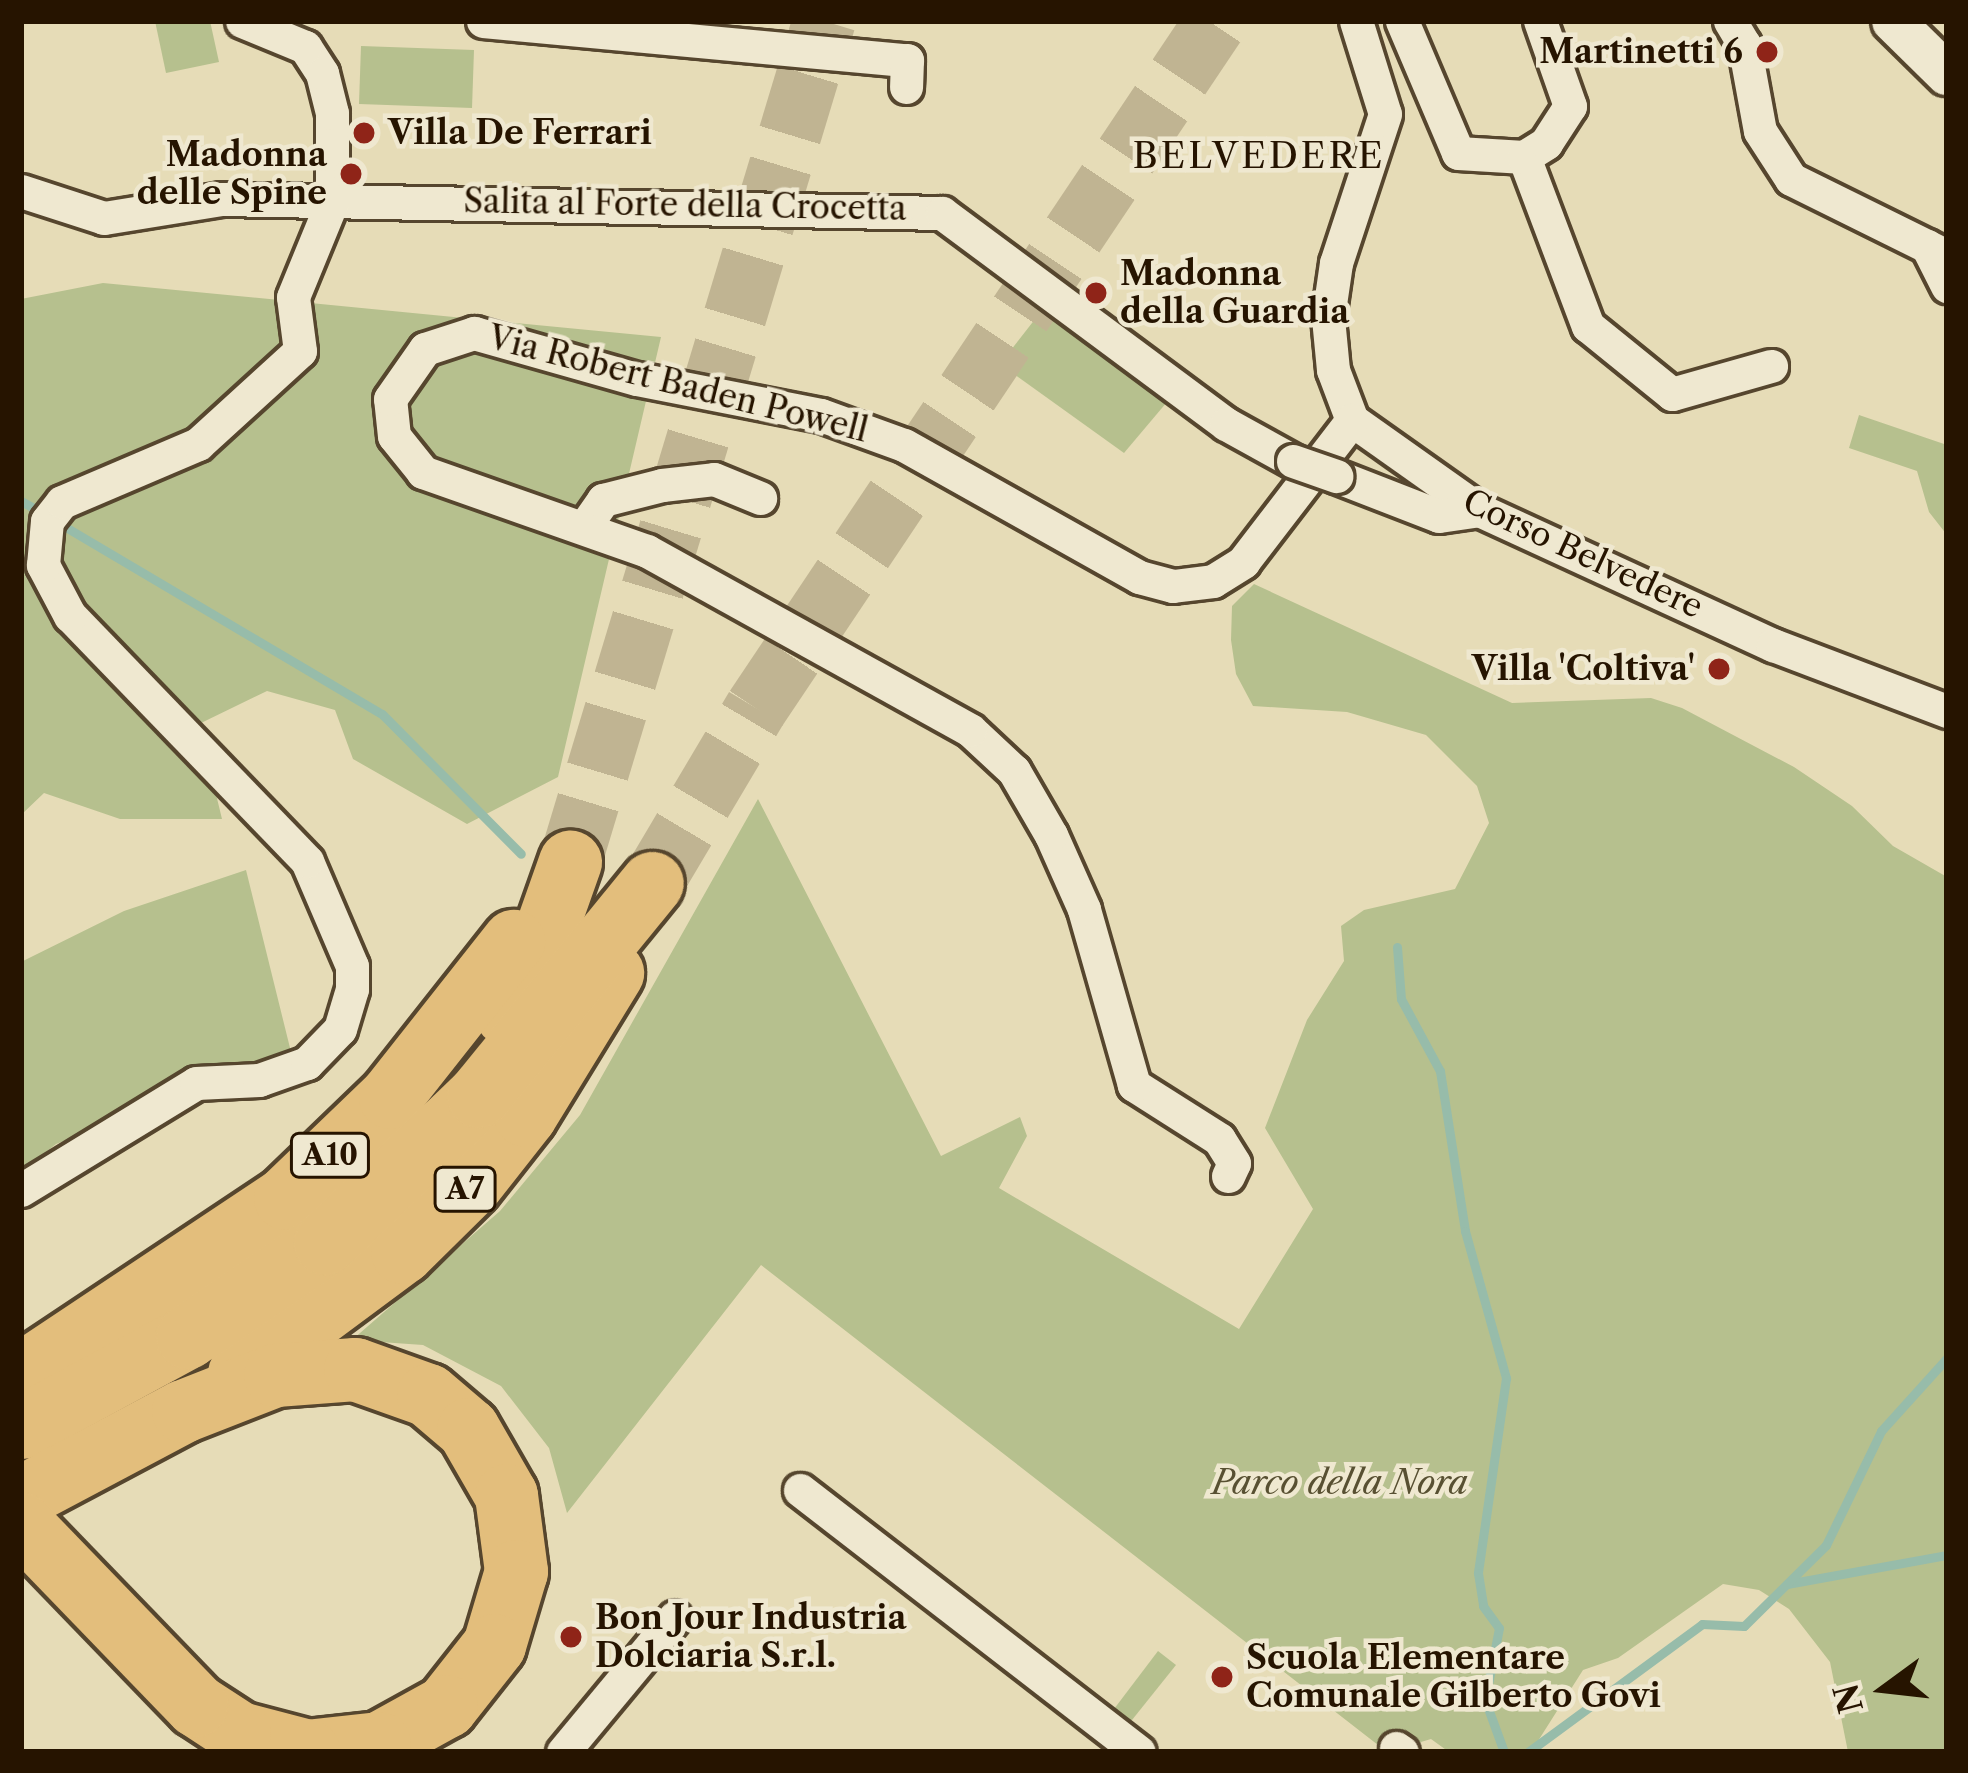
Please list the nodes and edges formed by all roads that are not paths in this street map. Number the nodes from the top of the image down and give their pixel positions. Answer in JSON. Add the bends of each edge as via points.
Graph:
{"nodes":[{"id":1,"x":242,"y":21,"type":"edge"},
{"id":2,"x":483,"y":21,"type":"edge"},
{"id":3,"x":1356,"y":21,"type":"edge"},
{"id":4,"x":1402,"y":21,"type":"edge"},
{"id":5,"x":1540,"y":21,"type":"edge"},
{"id":6,"x":1730,"y":21,"type":"edge"},
{"id":7,"x":1893,"y":21,"type":"edge"},
{"id":8,"x":1947,"y":74,"type":"edge"},
{"id":9,"x":906,"y":88,"type":"dead end"},
{"id":10,"x":1524,"y":157,"type":"junction"},
{"id":11,"x":21,"y":191,"type":"edge"},
{"id":12,"x":332,"y":202,"type":"junction"},
{"id":13,"x":1937,"y":251,"type":"edge"},
{"id":14,"x":1947,"y":286,"type":"edge"},
{"id":15,"x":1771,"y":366,"type":"dead end"},
{"id":16,"x":1352,"y":420,"type":"junction"},
{"id":17,"x":760,"y":498,"type":"dead end"},
{"id":18,"x":1480,"y":510,"type":"junction"},
{"id":19,"x":585,"y":526,"type":"junction"},
{"id":20,"x":1947,"y":711,"type":"edge"},
{"id":21,"x":570,"y":862,"type":"joint"},
{"id":22,"x":1228,"y":1176,"type":"dead end"},
{"id":23,"x":21,"y":1190,"type":"edge"},
{"id":24,"x":21,"y":1374,"type":"edge"},
{"id":25,"x":21,"y":1393,"type":"edge"},
{"id":26,"x":183,"y":1411,"type":"junction"},
{"id":27,"x":21,"y":1426,"type":"edge"},
{"id":28,"x":800,"y":1490,"type":"dead end"},
{"id":29,"x":21,"y":1497,"type":"edge"},
{"id":30,"x":21,"y":1524,"type":"edge"},
{"id":31,"x":675,"y":1617,"type":"dead end"},
{"id":32,"x":1123,"y":1747,"type":"edge"},
{"id":33,"x":563,"y":1752,"type":"edge"}],
"edges":[{"from":1,"to":12,"type":"street","via":[[296,38],[322,73],[335,136]]},
{"from":2,"to":9,"type":"street","via":[[907,60]]},
{"from":3,"to":16,"type":"street","via":[[1384,114],[1336,263],[1328,318],[1333,370]]},
{"from":4,"to":10,"type":"street","via":[[1458,153]]},
{"from":5,"to":10,"type":"street","via":[[1570,106],[1546,142]]},
{"from":6,"to":13,"type":"street","via":[[1744,44],[1760,131],[1791,179]]},
{"from":7,"to":8,"type":"street"},
{"from":10,"to":15,"type":"street","via":[[1588,326],[1672,394]]},
{"from":11,"to":12,"type":"street","name":"Salita al Forte della Crocetta","via":[[104,218],[221,199]]},
{"from":12,"to":18,"type":"street","name":"Salita al Forte della Crocetta","bridge":true,"via":[[941,213],[1226,424],[1293,461],[1439,516]]},
{"from":12,"to":23,"type":"street","via":[[293,297],[303,331],[296,358],[198,444],[62,502],[41,549],[48,583],[70,616],[307,861],[352,966],[348,1006],[340,1029],[307,1063],[260,1080],[196,1083]]},
{"from":13,"to":14,"type":"street"},
{"from":16,"to":18,"type":"street","name":"Corso Belvedere"},
{"from":16,"to":19,"type":"street","name":"Via Robert Baden Powell","via":[[1244,562],[1213,580],[1173,586],[1139,577],[850,422],[637,379],[483,334],[448,338],[416,357],[389,411],[414,466]]},
{"from":17,"to":19,"type":"street","via":[[714,479],[662,485],[603,500]]},
{"from":18,"to":20,"type":"street","name":"Corso Belvedere","via":[[1773,645]]},
{"from":19,"to":22,"type":"street","name":"Via Robert Baden Powell","via":[[919,696],[1014,771],[1084,909],[1134,1085],[1220,1138],[1234,1163]]},
{"from":21,"to":24,"type":"highway","number":"A10","via":[[390,1097],[285,1198]]},
{"from":21,"to":25,"type":"highway","number":"A7","via":[[526,986],[457,1083],[309,1217],[199,1293]]},
{"from":26,"to":27,"type":"highway","number":"A7","via":[[332,1308],[470,1185],[598,1005],[652,884],[478,1096],[325,1244],[188,1336]]},
{"from":26,"to":29,"type":"highway"},
{"from":26,"to":30,"type":"highway","via":[[275,1375],[330,1367],[393,1379],[449,1411],[484,1449],[513,1520],[512,1596],[494,1645],[446,1706],[356,1749],[308,1751],[228,1726],[178,1688]]},
{"from":28,"to":32,"type":"street"},
{"from":31,"to":33,"type":"street"}]}
